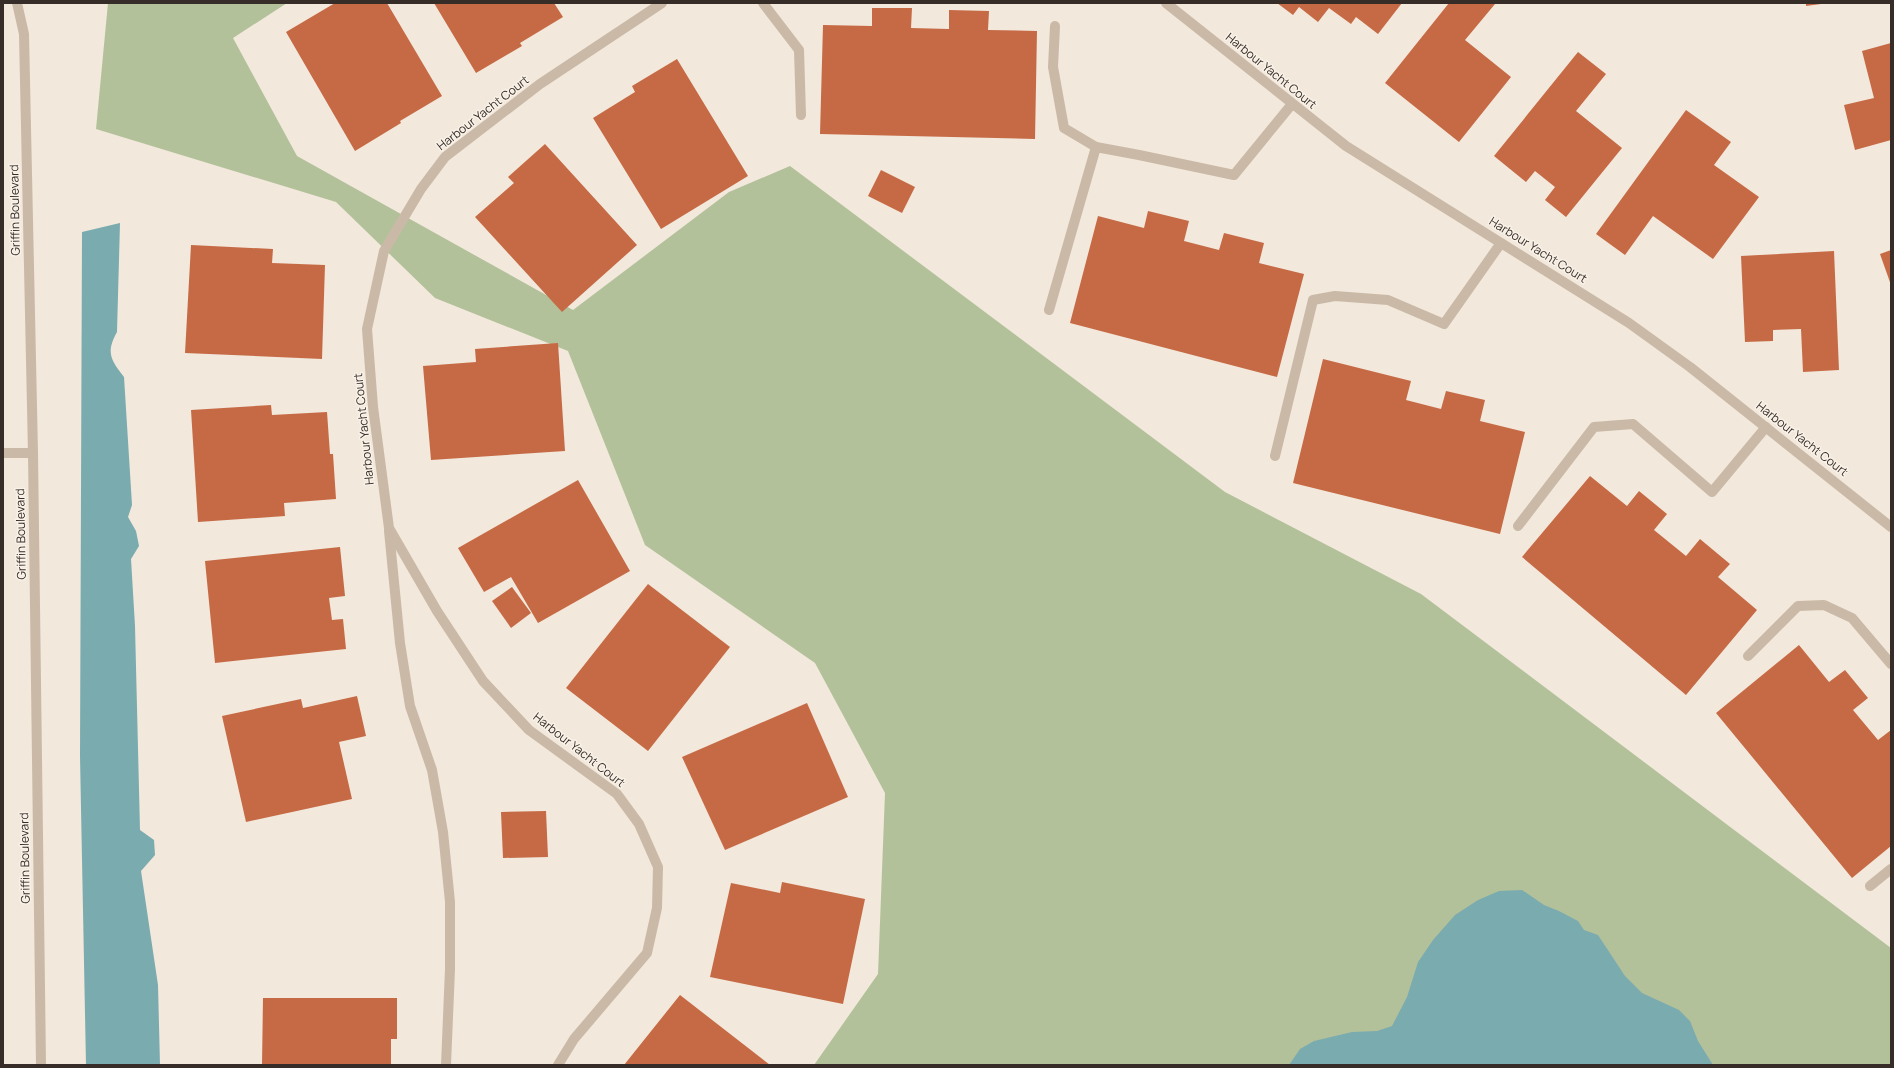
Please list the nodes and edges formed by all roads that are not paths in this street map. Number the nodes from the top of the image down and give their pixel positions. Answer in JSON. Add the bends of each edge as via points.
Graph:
{"nodes":[{"id":1,"x":17,"y":3,"type":"edge"},
{"id":2,"x":662,"y":3,"type":"edge"},
{"id":3,"x":763,"y":3,"type":"edge"},
{"id":4,"x":1166,"y":3,"type":"edge"},
{"id":5,"x":1055,"y":26,"type":"dead end"},
{"id":6,"x":1292,"y":104,"type":"junction"},
{"id":7,"x":801,"y":115,"type":"dead end"},
{"id":8,"x":1096,"y":148,"type":"junction"},
{"id":9,"x":1501,"y":243,"type":"junction"},
{"id":10,"x":1049,"y":310,"type":"dead end"},
{"id":11,"x":1766,"y":427,"type":"junction"},
{"id":12,"x":3,"y":453,"type":"edge"},
{"id":13,"x":33,"y":453,"type":"junction"},
{"id":14,"x":1275,"y":456,"type":"dead end"},
{"id":15,"x":1518,"y":526,"type":"dead end"},
{"id":16,"x":1891,"y":526,"type":"edge"},
{"id":17,"x":389,"y":528,"type":"junction"},
{"id":18,"x":1748,"y":656,"type":"dead end"},
{"id":19,"x":1891,"y":664,"type":"edge"},
{"id":20,"x":1891,"y":869,"type":"edge"},
{"id":21,"x":1870,"y":886,"type":"dead end"},
{"id":22,"x":41,"y":1065,"type":"edge"},
{"id":23,"x":446,"y":1065,"type":"edge"},
{"id":24,"x":558,"y":1065,"type":"edge"}],
"edges":[{"from":1,"to":13,"type":"street","name":"Griffin Boulevard","via":[[24,34]]},
{"from":2,"to":17,"type":"street","name":"Harbour Yacht Court","via":[[540,84],[445,157],[421,189],[384,251],[367,329],[373,407]]},
{"from":3,"to":7,"type":"street","via":[[799,50]]},
{"from":4,"to":6,"type":"street","name":"Harbour Yacht Court"},
{"from":5,"to":8,"type":"street","via":[[1053,67],[1064,128]]},
{"from":6,"to":8,"type":"street","via":[[1234,175]]},
{"from":6,"to":9,"type":"street","name":"Harbour Yacht Court","via":[[1346,146]]},
{"from":8,"to":10,"type":"street"},
{"from":9,"to":11,"type":"street","name":"Harbour Yacht Court","via":[[1629,323],[1690,366]]},
{"from":9,"to":14,"type":"street","via":[[1444,324],[1388,300],[1335,296],[1312,300]]},
{"from":11,"to":15,"type":"street","via":[[1712,492],[1633,424],[1594,427]]},
{"from":11,"to":16,"type":"street","name":"Harbour Yacht Court"},
{"from":12,"to":13,"type":"street"},
{"from":13,"to":22,"type":"street","name":"Griffin Boulevard"},
{"from":17,"to":23,"type":"street","name":"Harbour Yacht Court","via":[[400,643],[410,706],[432,770],[450,894]]},
{"from":17,"to":24,"type":"street","name":"Harbour Yacht Court","via":[[437,611],[483,681],[528,730],[618,794],[639,824],[658,867],[657,908],[647,953],[574,1039]]},
{"from":18,"to":19,"type":"street","via":[[1798,606],[1824,605],[1852,618]]},
{"from":20,"to":21,"type":"street"}]}
